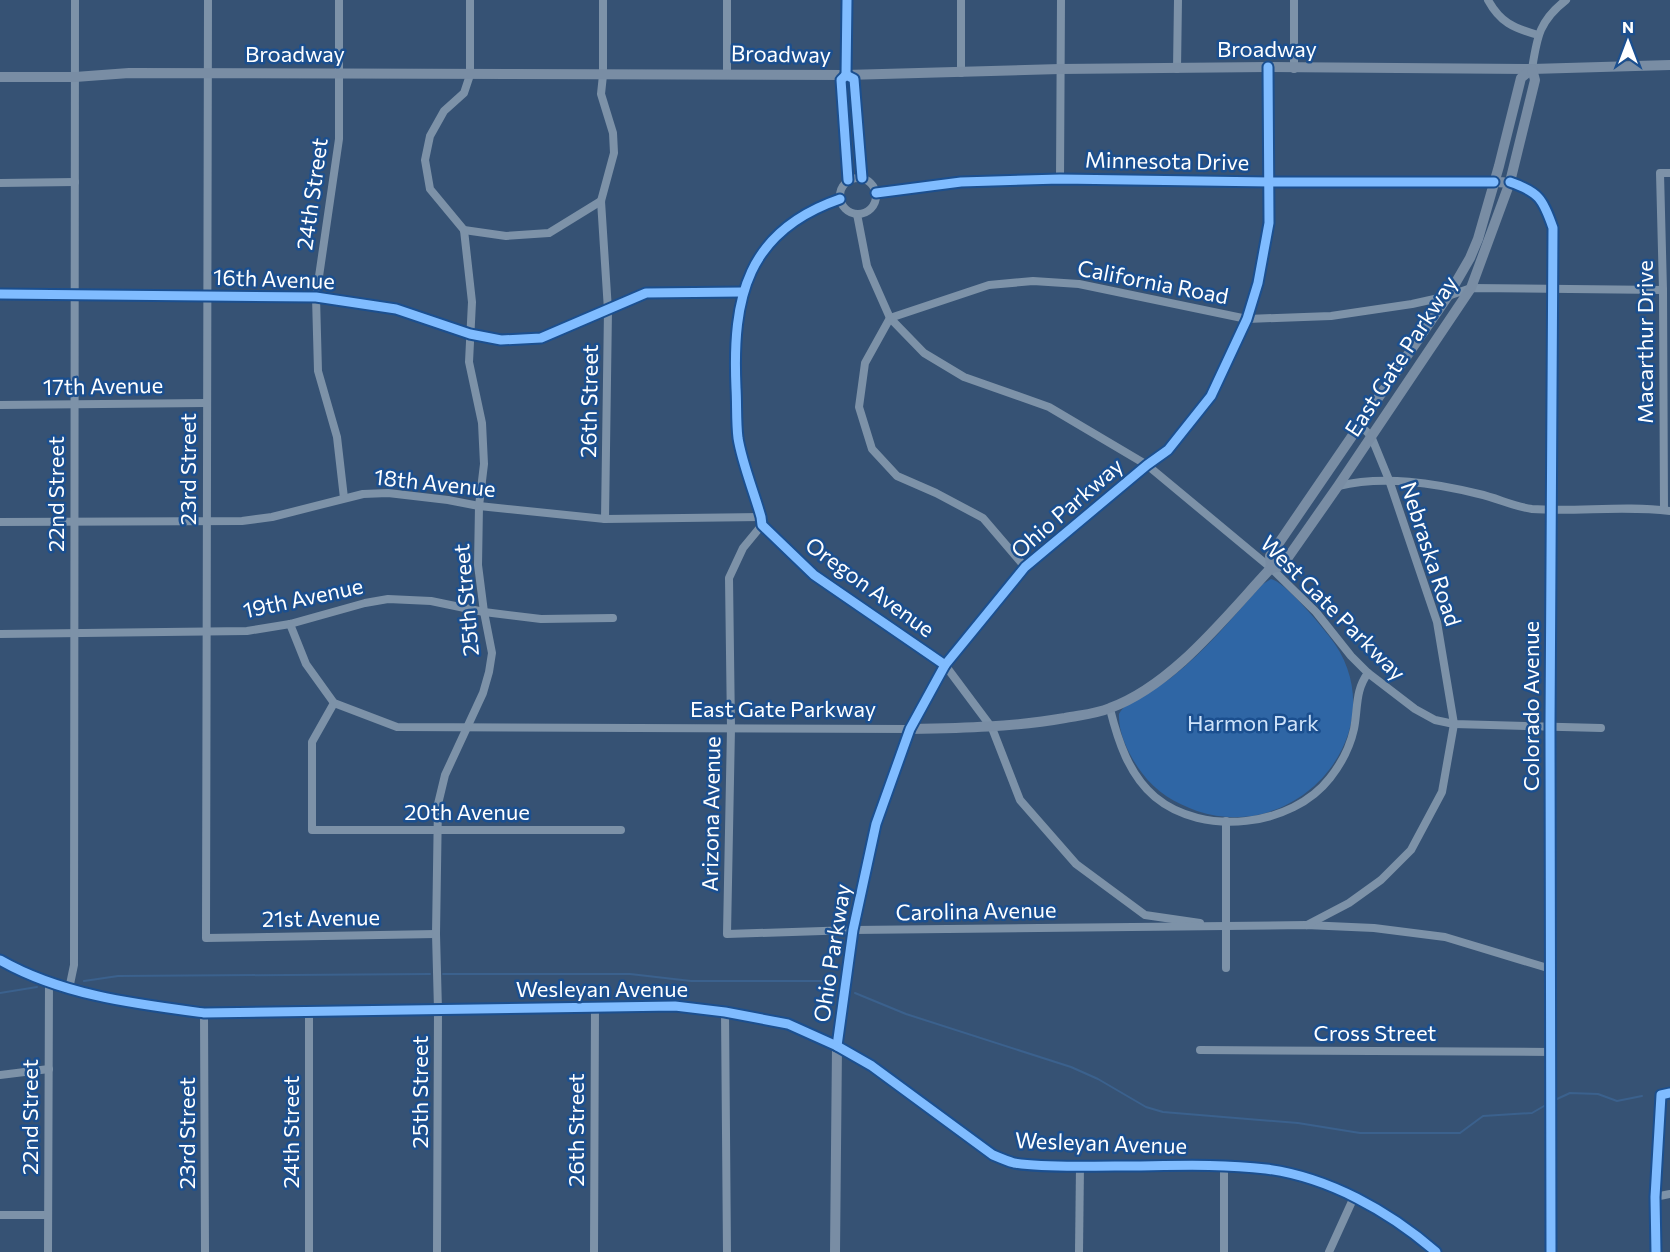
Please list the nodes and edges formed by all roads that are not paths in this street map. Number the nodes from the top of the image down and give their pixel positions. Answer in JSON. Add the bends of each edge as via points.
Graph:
{"nodes":[{"id":1,"x":75,"y":0,"type":"edge"},
{"id":2,"x":208,"y":0,"type":"edge"},
{"id":3,"x":339,"y":0,"type":"edge"},
{"id":4,"x":470,"y":0,"type":"edge"},
{"id":5,"x":603,"y":0,"type":"edge"},
{"id":6,"x":727,"y":0,"type":"edge"},
{"id":7,"x":847,"y":0,"type":"edge"},
{"id":8,"x":961,"y":0,"type":"edge"},
{"id":9,"x":1061,"y":0,"type":"edge"},
{"id":10,"x":1178,"y":0,"type":"edge"},
{"id":11,"x":1294,"y":0,"type":"edge"},
{"id":12,"x":1488,"y":0,"type":"edge"},
{"id":13,"x":1566,"y":0,"type":"edge"},
{"id":14,"x":1538,"y":35,"type":"junction"},
{"id":15,"x":1670,"y":65,"type":"edge"},
{"id":16,"x":1268,"y":67,"type":"junction"},
{"id":17,"x":1060,"y":69,"type":"junction"},
{"id":18,"x":1177,"y":69,"type":"junction"},
{"id":19,"x":1294,"y":69,"type":"junction"},
{"id":20,"x":1532,"y":69,"type":"junction"},
{"id":21,"x":340,"y":73,"type":"junction"},
{"id":22,"x":727,"y":73,"type":"junction"},
{"id":23,"x":961,"y":73,"type":"junction"},
{"id":24,"x":207,"y":74,"type":"junction"},
{"id":25,"x":470,"y":75,"type":"junction"},
{"id":26,"x":603,"y":75,"type":"junction"},
{"id":27,"x":846,"y":75,"type":"junction"},
{"id":28,"x":0,"y":77,"type":"edge"},
{"id":29,"x":75,"y":77,"type":"junction"},
{"id":30,"x":1670,"y":173,"type":"edge"},
{"id":31,"x":862,"y":178,"type":"junction"},
{"id":32,"x":1060,"y":179,"type":"junction"},
{"id":33,"x":848,"y":180,"type":"junction"},
{"id":34,"x":75,"y":182,"type":"junction"},
{"id":35,"x":1270,"y":182,"type":"junction"},
{"id":36,"x":1494,"y":182,"type":"junction"},
{"id":37,"x":1510,"y":182,"type":"junction"},
{"id":38,"x":0,"y":183,"type":"edge"},
{"id":39,"x":876,"y":193,"type":"junction"},
{"id":40,"x":840,"y":199,"type":"junction"},
{"id":41,"x":601,"y":201,"type":"junction"},
{"id":42,"x":856,"y":214,"type":"junction"},
{"id":43,"x":464,"y":230,"type":"junction"},
{"id":44,"x":1471,"y":288,"type":"junction"},
{"id":45,"x":1551,"y":288,"type":"junction"},
{"id":46,"x":1663,"y":290,"type":"junction"},
{"id":47,"x":742,"y":292,"type":"junction"},
{"id":48,"x":75,"y":293,"type":"junction"},
{"id":49,"x":0,"y":294,"type":"edge"},
{"id":50,"x":206,"y":296,"type":"junction"},
{"id":51,"x":1448,"y":296,"type":"junction"},
{"id":52,"x":316,"y":297,"type":"junction"},
{"id":53,"x":608,"y":310,"type":"junction"},
{"id":54,"x":890,"y":318,"type":"junction"},
{"id":55,"x":1247,"y":319,"type":"junction"},
{"id":56,"x":470,"y":334,"type":"junction"},
{"id":57,"x":206,"y":403,"type":"junction"},
{"id":58,"x":75,"y":404,"type":"junction"},
{"id":59,"x":0,"y":405,"type":"edge"},
{"id":60,"x":1360,"y":425,"type":"junction"},
{"id":61,"x":1371,"y":436,"type":"junction"},
{"id":62,"x":1147,"y":465,"type":"junction"},
{"id":63,"x":1389,"y":480,"type":"junction"},
{"id":64,"x":1338,"y":486,"type":"junction"},
{"id":65,"x":344,"y":498,"type":"junction"},
{"id":66,"x":479,"y":506,"type":"junction"},
{"id":67,"x":1552,"y":509,"type":"junction"},
{"id":68,"x":1667,"y":510,"type":"edge"},
{"id":69,"x":605,"y":519,"type":"junction"},
{"id":70,"x":206,"y":521,"type":"junction"},
{"id":71,"x":761,"y":521,"type":"junction"},
{"id":72,"x":0,"y":522,"type":"edge"},
{"id":73,"x":74,"y":522,"type":"junction"},
{"id":74,"x":1026,"y":567,"type":"junction"},
{"id":75,"x":1271,"y":568,"type":"junction"},
{"id":76,"x":484,"y":612,"type":"junction"},
{"id":77,"x":613,"y":618,"type":"dead end"},
{"id":78,"x":290,"y":624,"type":"junction"},
{"id":79,"x":206,"y":632,"type":"junction"},
{"id":80,"x":74,"y":633,"type":"junction"},
{"id":81,"x":0,"y":634,"type":"edge"},
{"id":82,"x":945,"y":665,"type":"junction"},
{"id":83,"x":1368,"y":673,"type":"junction"},
{"id":84,"x":334,"y":703,"type":"junction"},
{"id":85,"x":1110,"y":709,"type":"junction"},
{"id":86,"x":1454,"y":724,"type":"junction"},
{"id":87,"x":469,"y":727,"type":"junction"},
{"id":88,"x":1550,"y":727,"type":"junction"},
{"id":89,"x":731,"y":728,"type":"junction"},
{"id":90,"x":992,"y":728,"type":"junction"},
{"id":91,"x":1601,"y":728,"type":"dead end"},
{"id":92,"x":910,"y":729,"type":"junction"},
{"id":93,"x":1226,"y":821,"type":"junction"},
{"id":94,"x":437,"y":829,"type":"junction"},
{"id":95,"x":621,"y":830,"type":"dead end"},
{"id":96,"x":1306,"y":925,"type":"junction"},
{"id":97,"x":1226,"y":927,"type":"junction"},
{"id":98,"x":853,"y":930,"type":"junction"},
{"id":99,"x":436,"y":934,"type":"junction"},
{"id":100,"x":728,"y":934,"type":"joint"},
{"id":101,"x":206,"y":938,"type":"joint"},
{"id":102,"x":0,"y":960,"type":"edge"},
{"id":103,"x":1226,"y":968,"type":"dead end"},
{"id":104,"x":1551,"y":969,"type":"junction"},
{"id":105,"x":49,"y":982,"type":"junction"},
{"id":106,"x":69,"y":989,"type":"junction"},
{"id":107,"x":594,"y":1007,"type":"junction"},
{"id":108,"x":438,"y":1010,"type":"junction"},
{"id":109,"x":309,"y":1012,"type":"junction"},
{"id":110,"x":725,"y":1012,"type":"junction"},
{"id":111,"x":204,"y":1013,"type":"junction"},
{"id":112,"x":837,"y":1046,"type":"junction"},
{"id":113,"x":1200,"y":1050,"type":"dead end"},
{"id":114,"x":1551,"y":1052,"type":"junction"},
{"id":115,"x":49,"y":1069,"type":"junction"},
{"id":116,"x":0,"y":1075,"type":"edge"},
{"id":117,"x":1666,"y":1094,"type":"edge"},
{"id":118,"x":1080,"y":1166,"type":"junction"},
{"id":119,"x":1224,"y":1166,"type":"junction"},
{"id":120,"x":1670,"y":1194,"type":"edge"},
{"id":121,"x":1354,"y":1197,"type":"junction"},
{"id":122,"x":1655,"y":1197,"type":"junction"},
{"id":123,"x":0,"y":1215,"type":"edge"},
{"id":124,"x":47,"y":1215,"type":"junction"},
{"id":125,"x":48,"y":1252,"type":"edge"},
{"id":126,"x":205,"y":1252,"type":"edge"},
{"id":127,"x":309,"y":1252,"type":"edge"},
{"id":128,"x":437,"y":1252,"type":"edge"},
{"id":129,"x":594,"y":1252,"type":"edge"},
{"id":130,"x":727,"y":1252,"type":"edge"},
{"id":131,"x":835,"y":1252,"type":"edge"},
{"id":132,"x":1079,"y":1252,"type":"edge"},
{"id":133,"x":1224,"y":1252,"type":"edge"},
{"id":134,"x":1329,"y":1252,"type":"edge"},
{"id":135,"x":1436,"y":1252,"type":"edge"},
{"id":136,"x":1551,"y":1252,"type":"edge"},
{"id":137,"x":1656,"y":1252,"type":"edge"}],
"edges":[{"from":1,"to":29,"type":"street","name":"22nd Street"},
{"from":2,"to":24,"type":"street","name":"23rd Street"},
{"from":3,"to":21,"type":"street","name":"24th Street"},
{"from":4,"to":25,"type":"street"},
{"from":5,"to":26,"type":"street","name":"26th Street"},
{"from":6,"to":22,"type":"street"},
{"from":7,"to":27,"type":"street"},
{"from":8,"to":23,"type":"street"},
{"from":9,"to":17,"type":"street"},
{"from":10,"to":18,"type":"street"},
{"from":11,"to":19,"type":"street"},
{"from":12,"to":14,"type":"street","via":[[1499,18],[1519,30]]},
{"from":13,"to":14,"type":"street","name":"East Gate Parkway","via":[[1552,11]]},
{"from":14,"to":20,"type":"street","name":"East Gate Parkway"},
{"from":15,"to":20,"type":"street","name":"Broadway"},
{"from":16,"to":18,"type":"street","name":"Broadway"},
{"from":16,"to":19,"type":"street","name":"Broadway"},
{"from":16,"to":35,"type":"street","name":"Ohio Parkway"},
{"from":17,"to":18,"type":"street","name":"Broadway"},
{"from":17,"to":23,"type":"street","name":"Broadway"},
{"from":17,"to":32,"type":"street"},
{"from":19,"to":20,"type":"street","name":"Broadway"},
{"from":20,"to":36,"type":"street","name":"East Gate Parkway","via":[[1521,78]]},
{"from":20,"to":37,"type":"street","name":"East Gate Parkway","via":[[1535,80]]},
{"from":21,"to":24,"type":"street","name":"Broadway"},
{"from":21,"to":25,"type":"street","name":"Broadway"},
{"from":21,"to":52,"type":"street","name":"24th Street","via":[[339,139]]},
{"from":22,"to":26,"type":"street","name":"Broadway"},
{"from":22,"to":27,"type":"street","name":"Broadway"},
{"from":23,"to":27,"type":"street","name":"Broadway"},
{"from":24,"to":29,"type":"street","name":"Broadway"},
{"from":24,"to":50,"type":"street","name":"23rd Street"},
{"from":25,"to":26,"type":"street","name":"Broadway"},
{"from":25,"to":43,"type":"street","via":[[464,93],[444,111],[430,136],[425,160],[430,189]]},
{"from":26,"to":41,"type":"street","name":"26th Street","via":[[601,94],[614,133],[614,153]]},
{"from":27,"to":31,"type":"street","via":[[854,79]]},
{"from":27,"to":33,"type":"street","via":[[841,80]]},
{"from":28,"to":29,"type":"street","name":"Broadway"},
{"from":29,"to":34,"type":"street","name":"22nd Street"},
{"from":30,"to":46,"type":"street","name":"Macarthur Drive","via":[[1659,173]]},
{"from":31,"to":33,"type":"street"},
{"from":31,"to":39,"type":"street","via":[[871,182]]},
{"from":32,"to":35,"type":"street","name":"Minnesota Drive"},
{"from":32,"to":39,"type":"street","name":"Minnesota Drive","via":[[961,182]]},
{"from":33,"to":40,"type":"street","via":[[841,188]]},
{"from":34,"to":38,"type":"street"},
{"from":34,"to":48,"type":"street","name":"22nd Street"},
{"from":35,"to":36,"type":"street","name":"Minnesota Drive"},
{"from":35,"to":55,"type":"street","name":"Ohio Parkway","via":[[1269,223]]},
{"from":36,"to":37,"type":"street","name":"Minnesota Drive"},
{"from":36,"to":51,"type":"street","name":"East Gate Parkway","via":[[1478,239]]},
{"from":37,"to":44,"type":"street","name":"East Gate Parkway"},
{"from":37,"to":45,"type":"street","name":"Colorado Avenue","via":[[1531,190],[1546,208],[1553,228]]},
{"from":39,"to":42,"type":"street","via":[[871,208]]},
{"from":40,"to":42,"type":"street","via":[[846,209]]},
{"from":40,"to":47,"type":"street","name":"Oregon Avenue","via":[[817,207],[780,231],[753,266]]},
{"from":41,"to":43,"type":"street","via":[[549,233],[506,236]]},
{"from":41,"to":53,"type":"street","name":"26th Street"},
{"from":42,"to":54,"type":"street","name":"West Gate Parkway","via":[[867,267]]},
{"from":43,"to":56,"type":"street","name":"25th Street","via":[[472,302]]},
{"from":44,"to":45,"type":"street","name":"California Road"},
{"from":44,"to":51,"type":"street","name":"California Road"},
{"from":44,"to":61,"type":"street","name":"East Gate Parkway"},
{"from":45,"to":46,"type":"street","name":"California Road"},
{"from":45,"to":67,"type":"street","name":"Colorado Avenue"},
{"from":46,"to":68,"type":"street","name":"Macarthur Drive"},
{"from":47,"to":53,"type":"street","name":"16th Avenue","via":[[646,293]]},
{"from":47,"to":71,"type":"street","name":"Oregon Avenue","via":[[735,355],[738,439]]},
{"from":48,"to":49,"type":"street","name":"16th Avenue"},
{"from":48,"to":50,"type":"street","name":"16th Avenue"},
{"from":48,"to":58,"type":"street","name":"22nd Street"},
{"from":50,"to":52,"type":"street","name":"16th Avenue"},
{"from":50,"to":57,"type":"street","name":"23rd Street"},
{"from":51,"to":55,"type":"street","name":"California Road","via":[[1331,316]]},
{"from":51,"to":60,"type":"street","name":"East Gate Parkway"},
{"from":52,"to":56,"type":"street","name":"16th Avenue","via":[[396,309]]},
{"from":52,"to":65,"type":"street","name":"24th Street","via":[[318,371],[337,437]]},
{"from":53,"to":56,"type":"street","name":"16th Avenue","via":[[541,338],[501,340]]},
{"from":53,"to":69,"type":"street","name":"26th Street"},
{"from":54,"to":55,"type":"street","name":"California Road","via":[[989,285],[1033,281],[1079,284]]},
{"from":54,"to":62,"type":"street","name":"West Gate Parkway","via":[[924,353],[964,377],[1049,407]]},
{"from":54,"to":74,"type":"street","via":[[863,374],[859,407],[872,449],[897,476],[982,518]]},
{"from":55,"to":62,"type":"street","name":"Ohio Parkway","via":[[1211,396],[1168,450]]},
{"from":56,"to":66,"type":"street","name":"25th Street","via":[[469,362],[484,464]]},
{"from":57,"to":58,"type":"street","name":"17th Avenue"},
{"from":57,"to":70,"type":"street","name":"23rd Street"},
{"from":58,"to":59,"type":"street","name":"17th Avenue"},
{"from":58,"to":73,"type":"street","name":"22nd Street"},
{"from":60,"to":61,"type":"street","name":"Nebraska Road"},
{"from":60,"to":75,"type":"street","name":"East Gate Parkway","via":[[1269,556]]},
{"from":61,"to":63,"type":"street","name":"Nebraska Road"},
{"from":61,"to":64,"type":"street","name":"East Gate Parkway"},
{"from":62,"to":74,"type":"street","name":"Ohio Parkway"},
{"from":62,"to":75,"type":"street","name":"West Gate Parkway"},
{"from":63,"to":64,"type":"street"},
{"from":63,"to":67,"type":"street","via":[[1469,492],[1530,509]]},
{"from":63,"to":86,"type":"street","name":"Nebraska Road","via":[[1437,622]]},
{"from":64,"to":75,"type":"street","name":"East Gate Parkway","via":[[1282,566]]},
{"from":65,"to":66,"type":"street","name":"18th Avenue","via":[[388,493]]},
{"from":65,"to":70,"type":"street","name":"18th Avenue","via":[[272,517]]},
{"from":66,"to":69,"type":"street","name":"18th Avenue"},
{"from":66,"to":76,"type":"street","name":"25th Street","via":[[478,565]]},
{"from":67,"to":68,"type":"street"},
{"from":67,"to":88,"type":"street","name":"Colorado Avenue"},
{"from":69,"to":71,"type":"street","name":"18th Avenue"},
{"from":70,"to":73,"type":"street","name":"18th Avenue"},
{"from":70,"to":79,"type":"street","name":"23rd Street"},
{"from":71,"to":82,"type":"street","name":"Oregon Avenue","via":[[814,575]]},
{"from":71,"to":89,"type":"street","name":"Arizona Avenue","via":[[729,578]]},
{"from":72,"to":73,"type":"street","name":"18th Avenue"},
{"from":73,"to":80,"type":"street","name":"22nd Street"},
{"from":74,"to":82,"type":"street","name":"Ohio Parkway"},
{"from":75,"to":83,"type":"street","name":"West Gate Parkway","via":[[1316,612]]},
{"from":75,"to":85,"type":"street","name":"East Gate Parkway","via":[[1175,669]]},
{"from":76,"to":77,"type":"street","name":"19th Avenue","via":[[541,619]]},
{"from":76,"to":78,"type":"street","name":"19th Avenue","via":[[388,599]]},
{"from":76,"to":87,"type":"street","name":"25th Street","via":[[492,653],[483,693]]},
{"from":78,"to":79,"type":"street","name":"19th Avenue"},
{"from":78,"to":84,"type":"street","via":[[306,664]]},
{"from":79,"to":80,"type":"street","name":"19th Avenue"},
{"from":79,"to":101,"type":"street","name":"23rd Street"},
{"from":80,"to":81,"type":"street","name":"19th Avenue"},
{"from":80,"to":106,"type":"street","name":"22nd Street","via":[[74,965]]},
{"from":82,"to":90,"type":"street","name":"Oregon Avenue"},
{"from":82,"to":92,"type":"street","name":"Ohio Parkway"},
{"from":83,"to":86,"type":"street","name":"West Gate Parkway","via":[[1415,709],[1435,720]]},
{"from":83,"to":93,"type":"street","via":[[1359,688],[1351,741],[1326,783],[1310,798],[1277,815]]},
{"from":84,"to":87,"type":"street","name":"East Gate Parkway","via":[[397,726]]},
{"from":84,"to":94,"type":"street","name":"20th Avenue","via":[[312,742],[312,830]]},
{"from":85,"to":90,"type":"street","name":"East Gate Parkway"},
{"from":85,"to":93,"type":"street","via":[[1127,759],[1155,796],[1186,813]]},
{"from":86,"to":88,"type":"street","name":"West Gate Parkway"},
{"from":86,"to":96,"type":"street","name":"Nebraska Road","via":[[1442,792],[1412,850],[1381,880],[1349,903]]},
{"from":87,"to":89,"type":"street","name":"East Gate Parkway"},
{"from":87,"to":94,"type":"street","name":"25th Street","via":[[445,775]]},
{"from":88,"to":91,"type":"street","name":"West Gate Parkway"},
{"from":88,"to":104,"type":"street","name":"Colorado Avenue"},
{"from":89,"to":92,"type":"street","name":"East Gate Parkway"},
{"from":89,"to":100,"type":"street","name":"Arizona Avenue"},
{"from":90,"to":92,"type":"street","name":"East Gate Parkway"},
{"from":90,"to":97,"type":"street","name":"Oregon Avenue","via":[[1020,800],[1076,864],[1145,915]]},
{"from":92,"to":98,"type":"street","name":"Ohio Parkway","via":[[876,824]]},
{"from":93,"to":97,"type":"street"},
{"from":94,"to":95,"type":"street","name":"20th Avenue"},
{"from":94,"to":99,"type":"street","name":"25th Street"},
{"from":96,"to":97,"type":"street","name":"Carolina Avenue"},
{"from":96,"to":104,"type":"street","name":"Carolina Avenue","via":[[1444,937]]},
{"from":97,"to":98,"type":"street","name":"Carolina Avenue"},
{"from":97,"to":103,"type":"street"},
{"from":98,"to":100,"type":"street","name":"Carolina Avenue"},
{"from":98,"to":112,"type":"street","name":"Ohio Parkway"},
{"from":99,"to":101,"type":"street","name":"21st Avenue"},
{"from":99,"to":108,"type":"street","name":"25th Street"},
{"from":102,"to":105,"type":"street","name":"Wesleyan Avenue"},
{"from":104,"to":114,"type":"street","name":"Colorado Avenue"},
{"from":105,"to":106,"type":"street","name":"Wesleyan Avenue"},
{"from":105,"to":115,"type":"street","name":"22nd Street"},
{"from":106,"to":111,"type":"street","name":"Wesleyan Avenue"},
{"from":107,"to":108,"type":"street","name":"Wesleyan Avenue"},
{"from":107,"to":110,"type":"street","name":"Wesleyan Avenue","via":[[675,1006]]},
{"from":107,"to":129,"type":"street","name":"26th Street"},
{"from":108,"to":109,"type":"street","name":"Wesleyan Avenue"},
{"from":108,"to":128,"type":"street","name":"25th Street"},
{"from":109,"to":111,"type":"street","name":"Wesleyan Avenue"},
{"from":109,"to":127,"type":"street","name":"24th Street"},
{"from":110,"to":112,"type":"street","name":"Wesleyan Avenue","via":[[788,1024]]},
{"from":110,"to":130,"type":"street"},
{"from":111,"to":126,"type":"street","name":"23rd Street"},
{"from":112,"to":118,"type":"street","name":"Wesleyan Avenue","via":[[872,1066],[993,1155],[1013,1163]]},
{"from":112,"to":131,"type":"street","name":"Ohio Parkway"},
{"from":113,"to":114,"type":"street","name":"Cross Street"},
{"from":114,"to":136,"type":"street","name":"Colorado Avenue"},
{"from":115,"to":116,"type":"street"},
{"from":115,"to":124,"type":"street","name":"22nd Street"},
{"from":117,"to":122,"type":"street"},
{"from":118,"to":119,"type":"street","name":"Wesleyan Avenue"},
{"from":118,"to":132,"type":"street"},
{"from":119,"to":121,"type":"street","name":"Wesleyan Avenue","via":[[1267,1169],[1311,1179]]},
{"from":119,"to":133,"type":"street"},
{"from":120,"to":122,"type":"street"},
{"from":121,"to":134,"type":"street"},
{"from":121,"to":135,"type":"street","name":"Wesleyan Avenue","via":[[1409,1229]]},
{"from":122,"to":137,"type":"street"},
{"from":123,"to":124,"type":"street"},
{"from":124,"to":125,"type":"street","name":"22nd Street"}]}
